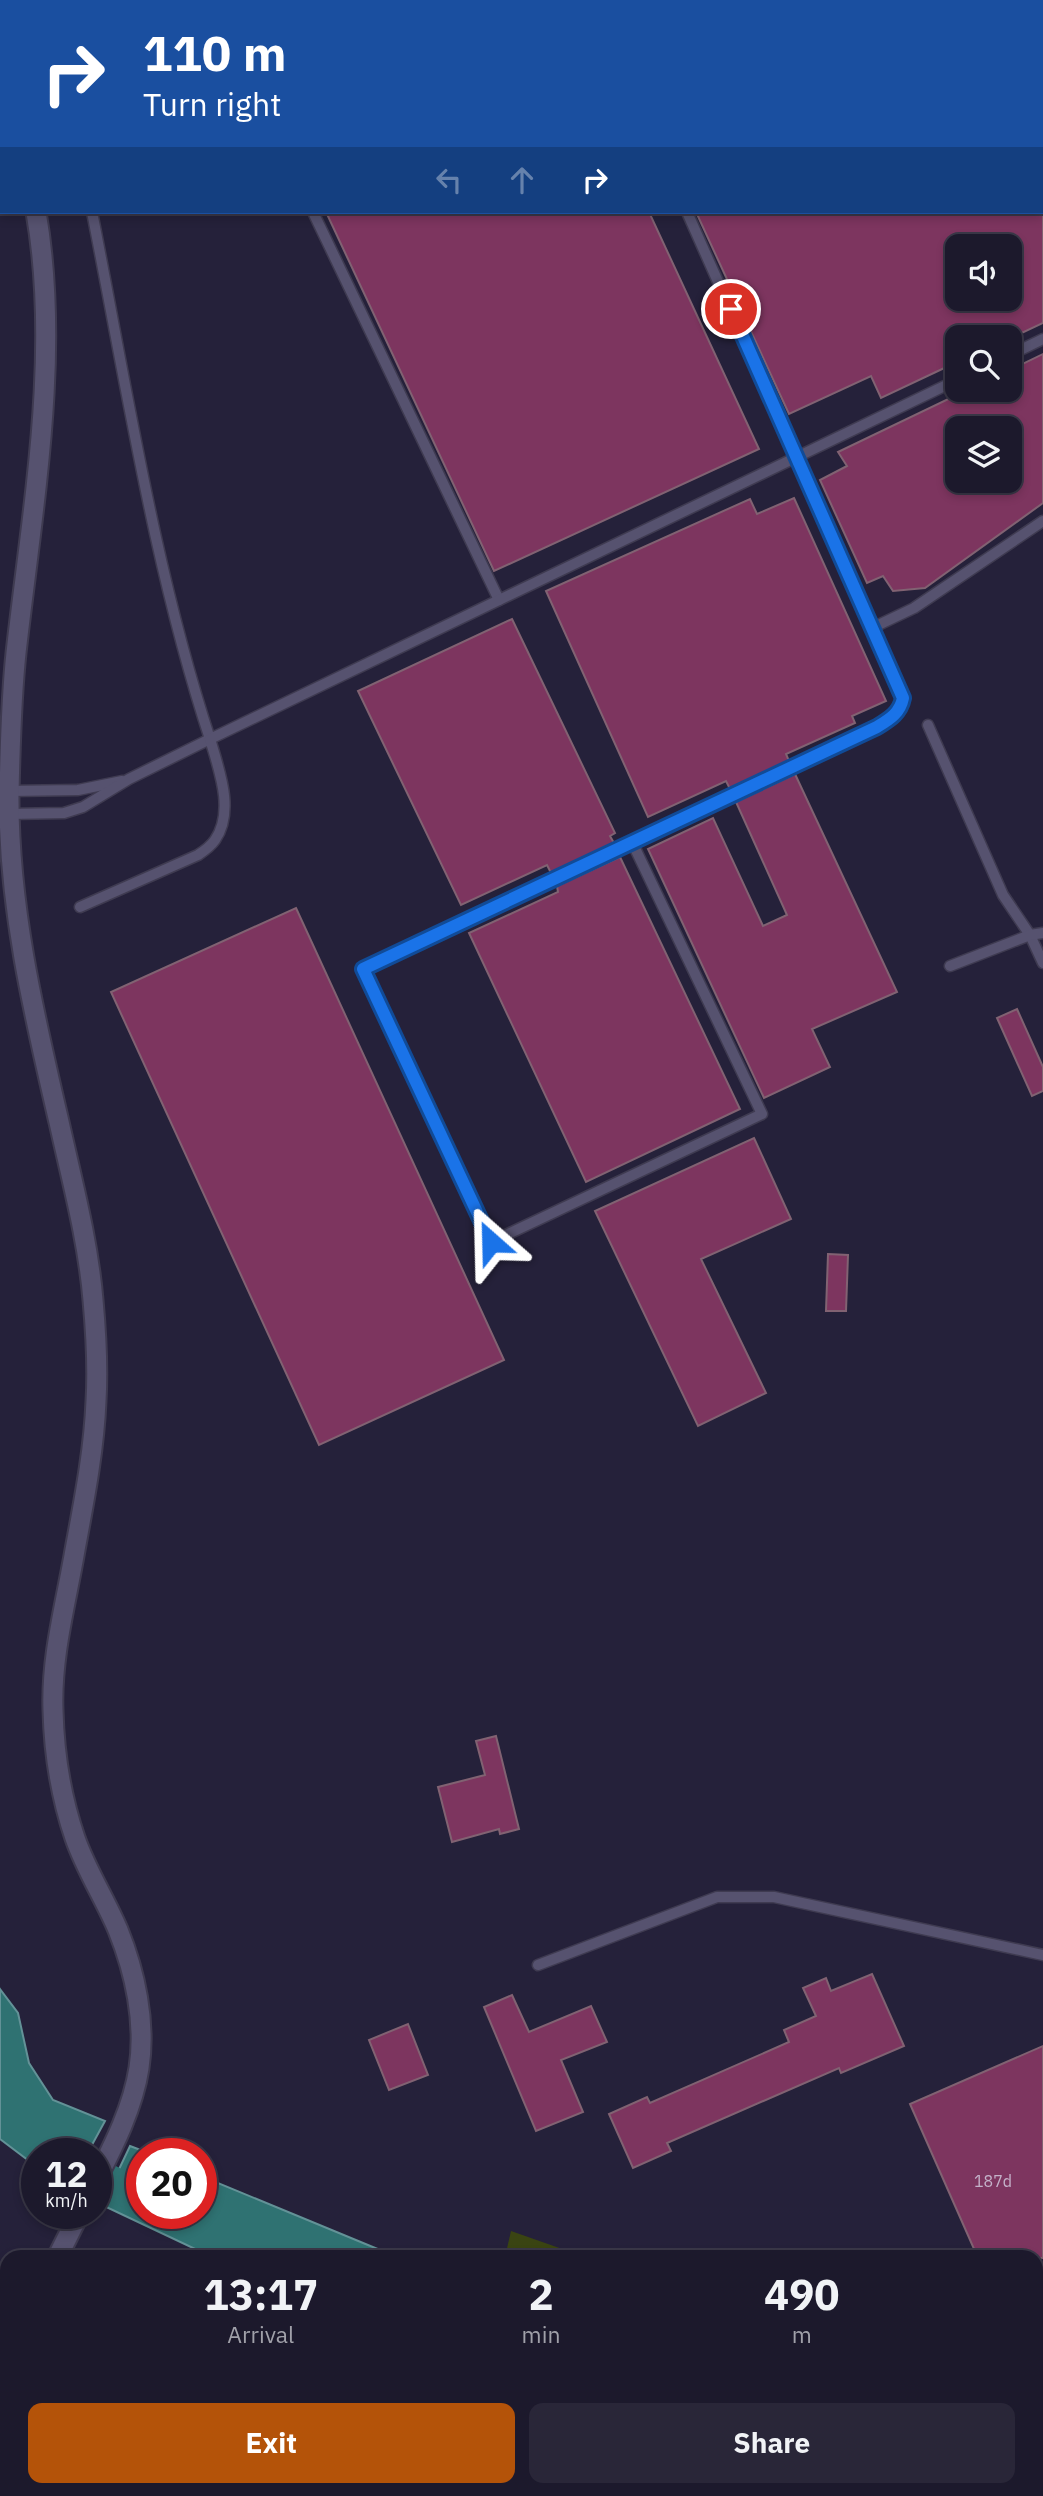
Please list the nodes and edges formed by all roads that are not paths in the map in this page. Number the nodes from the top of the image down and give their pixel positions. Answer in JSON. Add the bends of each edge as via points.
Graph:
{"nodes":[{"id":1,"x":36,"y":214,"type":"edge"},
{"id":2,"x":92,"y":214,"type":"edge"},
{"id":3,"x":314,"y":214,"type":"edge"},
{"id":4,"x":688,"y":214,"type":"edge"},
{"id":5,"x":1043,"y":339,"type":"edge"},
{"id":6,"x":1022,"y":349,"type":"edge"},
{"id":7,"x":945,"y":386,"type":"edge"},
{"id":8,"x":797,"y":456,"type":"junction"},
{"id":9,"x":1043,"y":521,"type":"edge"},
{"id":10,"x":499,"y":600,"type":"junction"},
{"id":11,"x":872,"y":628,"type":"junction"},
{"id":12,"x":928,"y":725,"type":"dead end"},
{"id":13,"x":210,"y":739,"type":"junction"},
{"id":14,"x":129,"y":779,"type":"junction"},
{"id":15,"x":9,"y":791,"type":"junction"},
{"id":16,"x":9,"y":814,"type":"junction"},
{"id":17,"x":632,"y":842,"type":"junction"},
{"id":18,"x":80,"y":907,"type":"dead end"},
{"id":19,"x":1043,"y":933,"type":"edge"},
{"id":20,"x":1030,"y":935,"type":"junction"},
{"id":21,"x":1043,"y":963,"type":"edge"},
{"id":22,"x":950,"y":966,"type":"dead end"},
{"id":23,"x":1043,"y":1955,"type":"edge"},
{"id":24,"x":538,"y":1965,"type":"dead end"},
{"id":25,"x":112,"y":2149,"type":"edge"},
{"id":26,"x":72,"y":2229,"type":"edge"},
{"id":27,"x":61,"y":2250,"type":"edge"}],
"edges":[{"from":1,"to":15,"type":"main road","via":[[45,288],[43,393],[16,655]]},
{"from":2,"to":13,"type":"lane","via":[[166,582]]},
{"from":3,"to":10,"type":"lane"},
{"from":4,"to":8,"type":"lane"},
{"from":5,"to":6,"type":"lane"},
{"from":7,"to":8,"type":"lane"},
{"from":8,"to":10,"type":"lane"},
{"from":8,"to":11,"type":"lane"},
{"from":9,"to":11,"type":"lane","via":[[914,608]]},
{"from":10,"to":13,"type":"lane"},
{"from":11,"to":17,"type":"lane","via":[[903,698],[895,715]]},
{"from":12,"to":20,"type":"lane","via":[[1003,895]]},
{"from":13,"to":14,"type":"lane"},
{"from":13,"to":18,"type":"lane","via":[[224,796],[224,819],[215,842],[198,855]]},
{"from":14,"to":15,"type":"lane","via":[[78,790]]},
{"from":14,"to":16,"type":"lane","via":[[97,800],[64,813]]},
{"from":15,"to":16,"type":"main road"},
{"from":16,"to":25,"type":"main road","via":[[15,894],[32,1006],[91,1279],[97,1400],[52,1694],[56,1758],[76,1841],[119,1934],[138,1997],[137,2079]]},
{"from":17,"to":17,"type":"lane","via":[[762,1114],[491,1242],[363,969]]},
{"from":19,"to":20,"type":"lane"},
{"from":20,"to":21,"type":"lane"},
{"from":20,"to":22,"type":"lane"},
{"from":23,"to":24,"type":"lane","via":[[774,1897],[717,1897]]},
{"from":26,"to":27,"type":"main road"}]}
